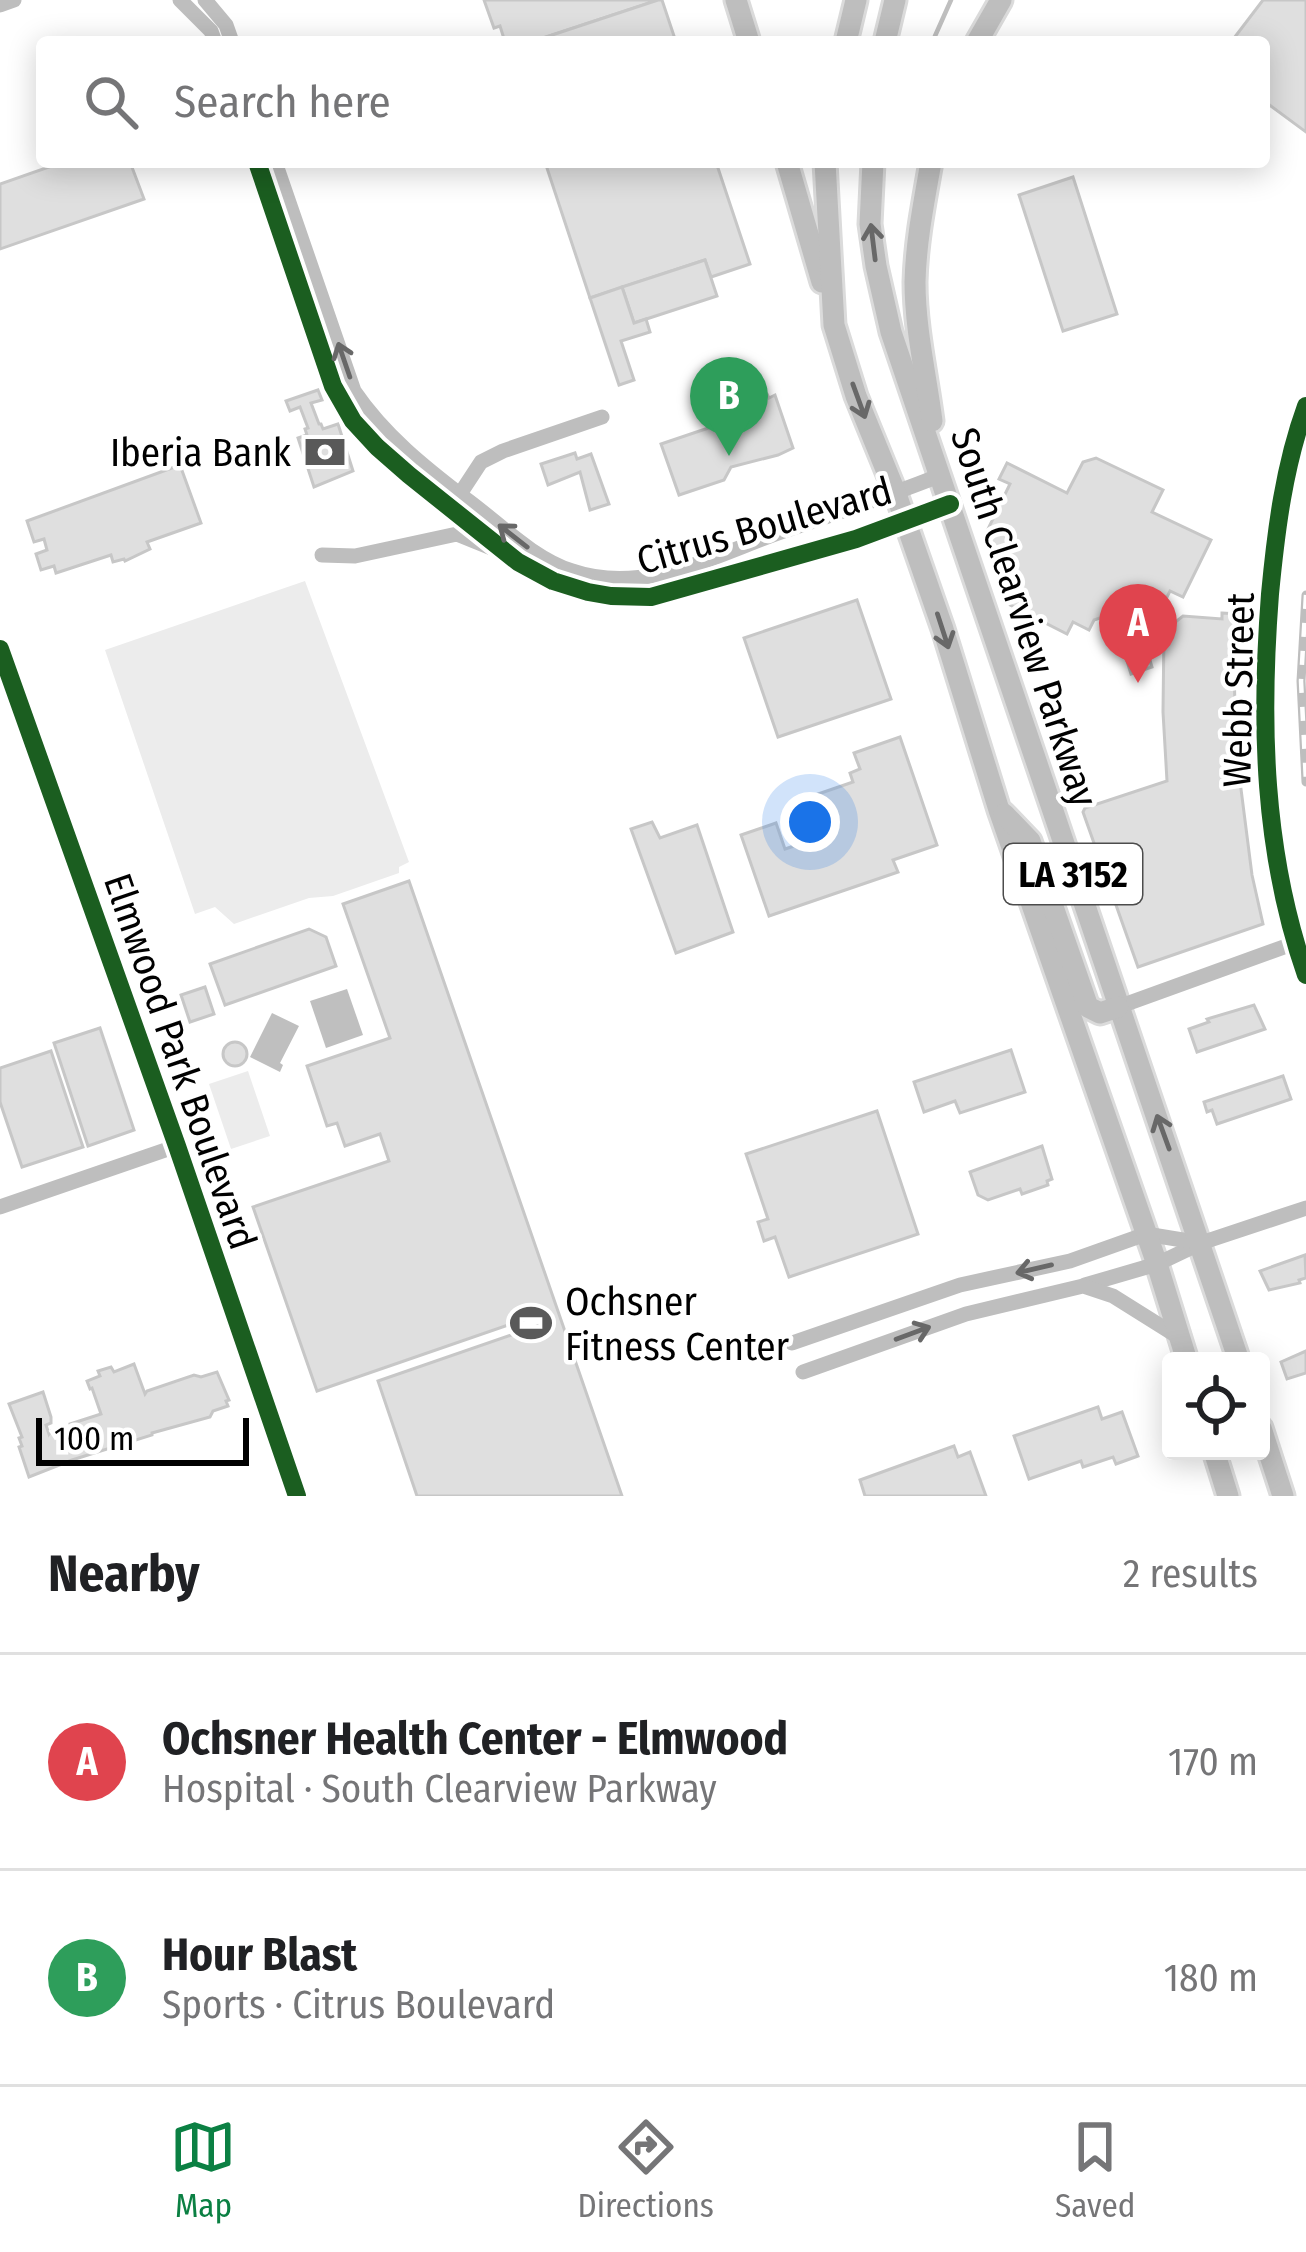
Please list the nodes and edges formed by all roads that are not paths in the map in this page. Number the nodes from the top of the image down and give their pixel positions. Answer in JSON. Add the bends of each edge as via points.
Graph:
{"nodes":[{"id":1,"x":14,"y":0,"type":"edge"},
{"id":2,"x":180,"y":0,"type":"edge"},
{"id":3,"x":206,"y":0,"type":"edge"},
{"id":4,"x":736,"y":0,"type":"edge"},
{"id":5,"x":856,"y":0,"type":"edge"},
{"id":6,"x":895,"y":0,"type":"edge"},
{"id":7,"x":1001,"y":0,"type":"edge"},
{"id":8,"x":0,"y":5,"type":"edge"},
{"id":9,"x":213,"y":36,"type":"edge"},
{"id":10,"x":230,"y":36,"type":"edge"},
{"id":11,"x":747,"y":36,"type":"edge"},
{"id":12,"x":847,"y":36,"type":"edge"},
{"id":13,"x":886,"y":36,"type":"edge"},
{"id":14,"x":980,"y":36,"type":"edge"},
{"id":15,"x":259,"y":168,"type":"edge"},
{"id":16,"x":276,"y":168,"type":"edge"},
{"id":17,"x":789,"y":168,"type":"edge"},
{"id":18,"x":826,"y":168,"type":"edge"},
{"id":19,"x":873,"y":168,"type":"edge"},
{"id":20,"x":930,"y":168,"type":"edge"},
{"id":21,"x":834,"y":325,"type":"junction"},
{"id":22,"x":1306,"y":406,"type":"edge"},
{"id":23,"x":602,"y":417,"type":"dead end"},
{"id":24,"x":940,"y":475,"type":"junction"},
{"id":25,"x":460,"y":494,"type":"junction"},
{"id":26,"x":896,"y":494,"type":"junction"},
{"id":27,"x":950,"y":504,"type":"junction"},
{"id":28,"x":904,"y":521,"type":"junction"},
{"id":29,"x":322,"y":555,"type":"dead end"},
{"id":30,"x":510,"y":555,"type":"junction"},
{"id":31,"x":0,"y":649,"type":"edge"},
{"id":32,"x":999,"y":810,"type":"junction"},
{"id":33,"x":1300,"y":942,"type":"edge"},
{"id":34,"x":1306,"y":975,"type":"edge"},
{"id":35,"x":1118,"y":1007,"type":"junction"},
{"id":36,"x":177,"y":1146,"type":"junction"},
{"id":37,"x":0,"y":1207,"type":"edge"},
{"id":38,"x":1306,"y":1208,"type":"edge"},
{"id":39,"x":1146,"y":1234,"type":"junction"},
{"id":40,"x":1201,"y":1243,"type":"junction"},
{"id":41,"x":1157,"y":1264,"type":"junction"},
{"id":42,"x":1082,"y":1286,"type":"junction"},
{"id":43,"x":1180,"y":1338,"type":"junction"},
{"id":44,"x":792,"y":1343,"type":"dead end"},
{"id":45,"x":1184,"y":1352,"type":"edge"},
{"id":46,"x":1237,"y":1352,"type":"edge"},
{"id":47,"x":802,"y":1372,"type":"dead end"},
{"id":48,"x":1270,"y":1456,"type":"edge"},
{"id":49,"x":1217,"y":1460,"type":"edge"},
{"id":50,"x":298,"y":1496,"type":"edge"},
{"id":51,"x":1228,"y":1496,"type":"edge"},
{"id":52,"x":1283,"y":1496,"type":"edge"}],
"edges":[{"from":1,"to":8,"type":"street"},
{"from":2,"to":9,"type":"street"},
{"from":3,"to":10,"type":"street"},
{"from":4,"to":11,"type":"highway"},
{"from":5,"to":12,"type":"highway"},
{"from":6,"to":13,"type":"highway"},
{"from":7,"to":14,"type":"highway"},
{"from":15,"to":30,"type":"street","name":"Citrus Boulevard","via":[[352,421]]},
{"from":25,"to":16,"type":"street","name":"Citrus Boulevard","one_way":true,"via":[[401,447],[354,391]]},
{"from":17,"to":21,"type":"highway"},
{"from":18,"to":21,"type":"highway","name":"South Clearview Parkway","number":"LA 3152"},
{"from":24,"to":19,"type":"highway","name":"South Clearview Parkway","number":"LA 3152","one_way":true,"via":[[876,266]]},
{"from":20,"to":24,"type":"highway","via":[[915,283]]},
{"from":21,"to":26,"type":"highway","name":"South Clearview Parkway","number":"LA 3152","one_way":true},
{"from":22,"to":33,"type":"street","name":"Webb Street","via":[[1284,485],[1265,654],[1273,852]]},
{"from":23,"to":25,"type":"street","via":[[481,462]]},
{"from":24,"to":26,"type":"street","name":"Citrus Boulevard"},
{"from":24,"to":27,"type":"highway","name":"South Clearview Parkway","number":"LA 3152"},
{"from":26,"to":25,"type":"street","name":"Citrus Boulevard","one_way":true,"via":[[679,570],[610,580],[569,571],[530,549]]},
{"from":26,"to":28,"type":"highway","name":"South Clearview Parkway","number":"LA 3152"},
{"from":27,"to":28,"type":"street","name":"Citrus Boulevard"},
{"from":27,"to":35,"type":"highway","name":"South Clearview Parkway","number":"LA 3152"},
{"from":28,"to":30,"type":"street","name":"Citrus Boulevard","via":[[651,597],[588,592]]},
{"from":28,"to":32,"type":"highway","name":"South Clearview Parkway","number":"LA 3152","one_way":true},
{"from":29,"to":30,"type":"street","via":[[355,556],[457,534]]},
{"from":31,"to":36,"type":"street","name":"Elmwood Park Boulevard"},
{"from":32,"to":35,"type":"highway","via":[[1030,841],[1088,1007]]},
{"from":32,"to":39,"type":"highway","name":"South Clearview Parkway","number":"LA 3152"},
{"from":33,"to":34,"type":"street","name":"Webb Street"},
{"from":33,"to":35,"type":"street"},
{"from":40,"to":35,"type":"highway","name":"South Clearview Parkway","number":"LA 3152","one_way":true},
{"from":36,"to":37,"type":"street"},
{"from":36,"to":50,"type":"street","name":"Elmwood Park Boulevard"},
{"from":38,"to":40,"type":"street"},
{"from":39,"to":40,"type":"street"},
{"from":39,"to":41,"type":"highway","name":"South Clearview Parkway","number":"LA 3152"},
{"from":39,"to":44,"type":"street","one_way":true},
{"from":40,"to":41,"type":"street"},
{"from":40,"to":46,"type":"highway","name":"South Clearview Parkway","number":"LA 3152"},
{"from":41,"to":42,"type":"street"},
{"from":41,"to":43,"type":"highway","name":"South Clearview Parkway","number":"LA 3152"},
{"from":42,"to":43,"type":"street"},
{"from":47,"to":42,"type":"street","one_way":true,"via":[[965,1314]]},
{"from":43,"to":45,"type":"highway","name":"South Clearview Parkway","number":"LA 3152"},
{"from":48,"to":52,"type":"highway"},
{"from":49,"to":51,"type":"highway"}]}
